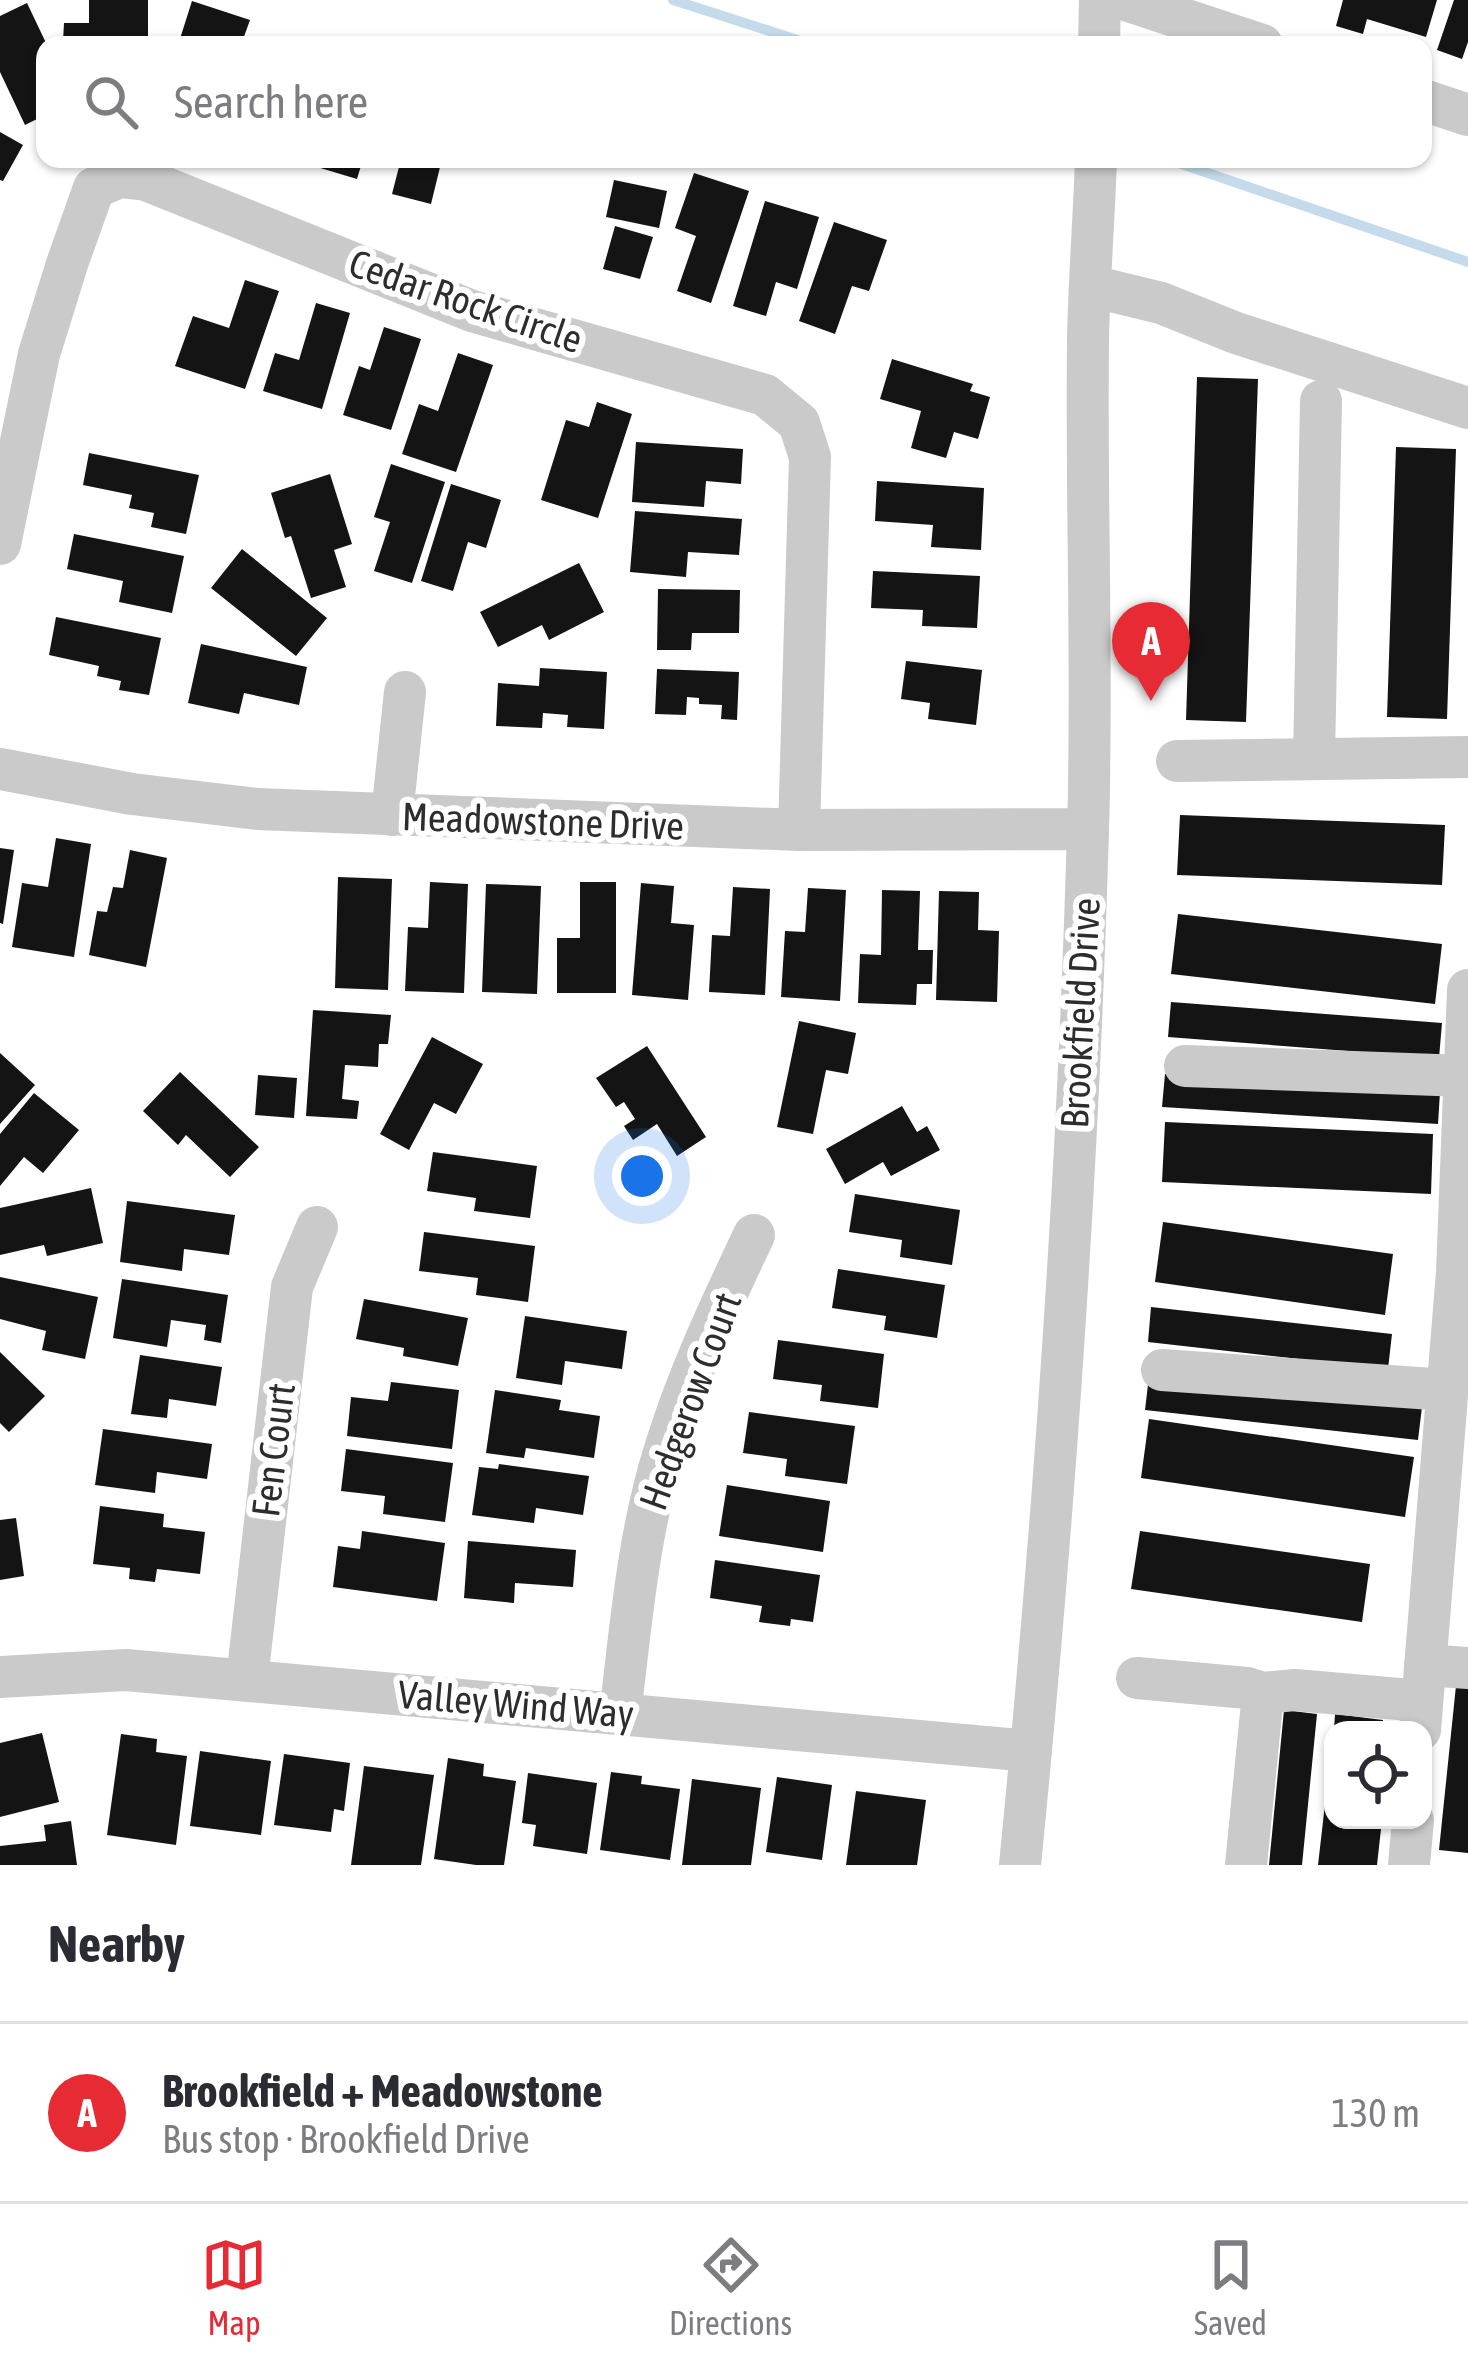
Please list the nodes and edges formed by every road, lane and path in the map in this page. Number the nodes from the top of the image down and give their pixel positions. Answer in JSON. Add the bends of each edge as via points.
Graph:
{"nodes":[{"id":1,"x":1100,"y":0,"type":"edge"},
{"id":2,"x":1126,"y":0,"type":"edge"},
{"id":3,"x":1099,"y":36,"type":"edge"},
{"id":4,"x":1235,"y":36,"type":"edge"},
{"id":5,"x":1432,"y":103,"type":"edge"},
{"id":6,"x":1468,"y":116,"type":"edge"},
{"id":7,"x":1096,"y":168,"type":"edge"},
{"id":8,"x":1092,"y":269,"type":"junction"},
{"id":9,"x":1322,"y":401,"type":"dead end"},
{"id":10,"x":1468,"y":408,"type":"edge"},
{"id":11,"x":0,"y":544,"type":"edge"},
{"id":12,"x":405,"y":692,"type":"dead end"},
{"id":13,"x":1468,"y":757,"type":"edge"},
{"id":14,"x":1314,"y":759,"type":"junction"},
{"id":15,"x":1177,"y":761,"type":"dead end"},
{"id":16,"x":0,"y":769,"type":"edge"},
{"id":17,"x":392,"y":815,"type":"junction"},
{"id":18,"x":1088,"y":829,"type":"junction"},
{"id":19,"x":799,"y":830,"type":"junction"},
{"id":20,"x":1468,"y":990,"type":"edge"},
{"id":21,"x":1185,"y":1066,"type":"dead end"},
{"id":22,"x":1465,"y":1076,"type":"junction"},
{"id":23,"x":317,"y":1227,"type":"dead end"},
{"id":24,"x":754,"y":1235,"type":"dead end"},
{"id":25,"x":1462,"y":1274,"type":"edge"},
{"id":26,"x":1162,"y":1370,"type":"dead end"},
{"id":27,"x":1447,"y":1390,"type":"junction"},
{"id":28,"x":1468,"y":1668,"type":"edge"},
{"id":29,"x":0,"y":1677,"type":"edge"},
{"id":30,"x":1137,"y":1678,"type":"dead end"},
{"id":31,"x":247,"y":1679,"type":"junction"},
{"id":32,"x":1263,"y":1693,"type":"junction"},
{"id":33,"x":1423,"y":1699,"type":"edge"},
{"id":34,"x":620,"y":1714,"type":"junction"},
{"id":35,"x":1031,"y":1751,"type":"junction"},
{"id":36,"x":1412,"y":1829,"type":"edge"},
{"id":37,"x":1020,"y":1865,"type":"edge"},
{"id":38,"x":1246,"y":1865,"type":"edge"},
{"id":39,"x":1409,"y":1865,"type":"edge"}],
"edges":[{"from":1,"to":3,"type":"street"},
{"from":2,"to":4,"type":"street"},
{"from":5,"to":6,"type":"street"},
{"from":7,"to":8,"type":"street","name":"Brookfield Drive"},
{"from":8,"to":10,"type":"street","via":[[1236,333]]},
{"from":8,"to":18,"type":"street","name":"Brookfield Drive"},
{"from":9,"to":14,"type":"street"},
{"from":11,"to":19,"type":"street","name":"Cedar Rock Circle","via":[[39,354],[67,264],[94,188],[119,177],[146,180],[472,311],[765,395],[799,423],[810,457]]},
{"from":12,"to":17,"type":"street"},
{"from":13,"to":14,"type":"street"},
{"from":14,"to":15,"type":"street"},
{"from":16,"to":17,"type":"street","name":"Meadowstone Drive","via":[[236,807]]},
{"from":17,"to":19,"type":"street","name":"Meadowstone Drive"},
{"from":18,"to":19,"type":"street","name":"Meadowstone Drive"},
{"from":18,"to":35,"type":"street","name":"Brookfield Drive","via":[[1067,1306]]},
{"from":20,"to":22,"type":"street"},
{"from":21,"to":22,"type":"street"},
{"from":22,"to":25,"type":"street"},
{"from":23,"to":31,"type":"street","name":"Fen Court","via":[[292,1288]]},
{"from":24,"to":34,"type":"street","name":"Hedgerow Court","via":[[664,1450],[644,1532]]},
{"from":25,"to":27,"type":"street"},
{"from":26,"to":27,"type":"street"},
{"from":27,"to":33,"type":"street"},
{"from":28,"to":33,"type":"street"},
{"from":29,"to":31,"type":"street","name":"Valley Wind Way","via":[[126,1670]]},
{"from":30,"to":32,"type":"street"},
{"from":31,"to":34,"type":"street","name":"Valley Wind Way"},
{"from":32,"to":33,"type":"street"},
{"from":32,"to":38,"type":"street"},
{"from":34,"to":35,"type":"street","name":"Valley Wind Way"},
{"from":35,"to":37,"type":"street","name":"Brookfield Drive"},
{"from":36,"to":39,"type":"street"}]}
